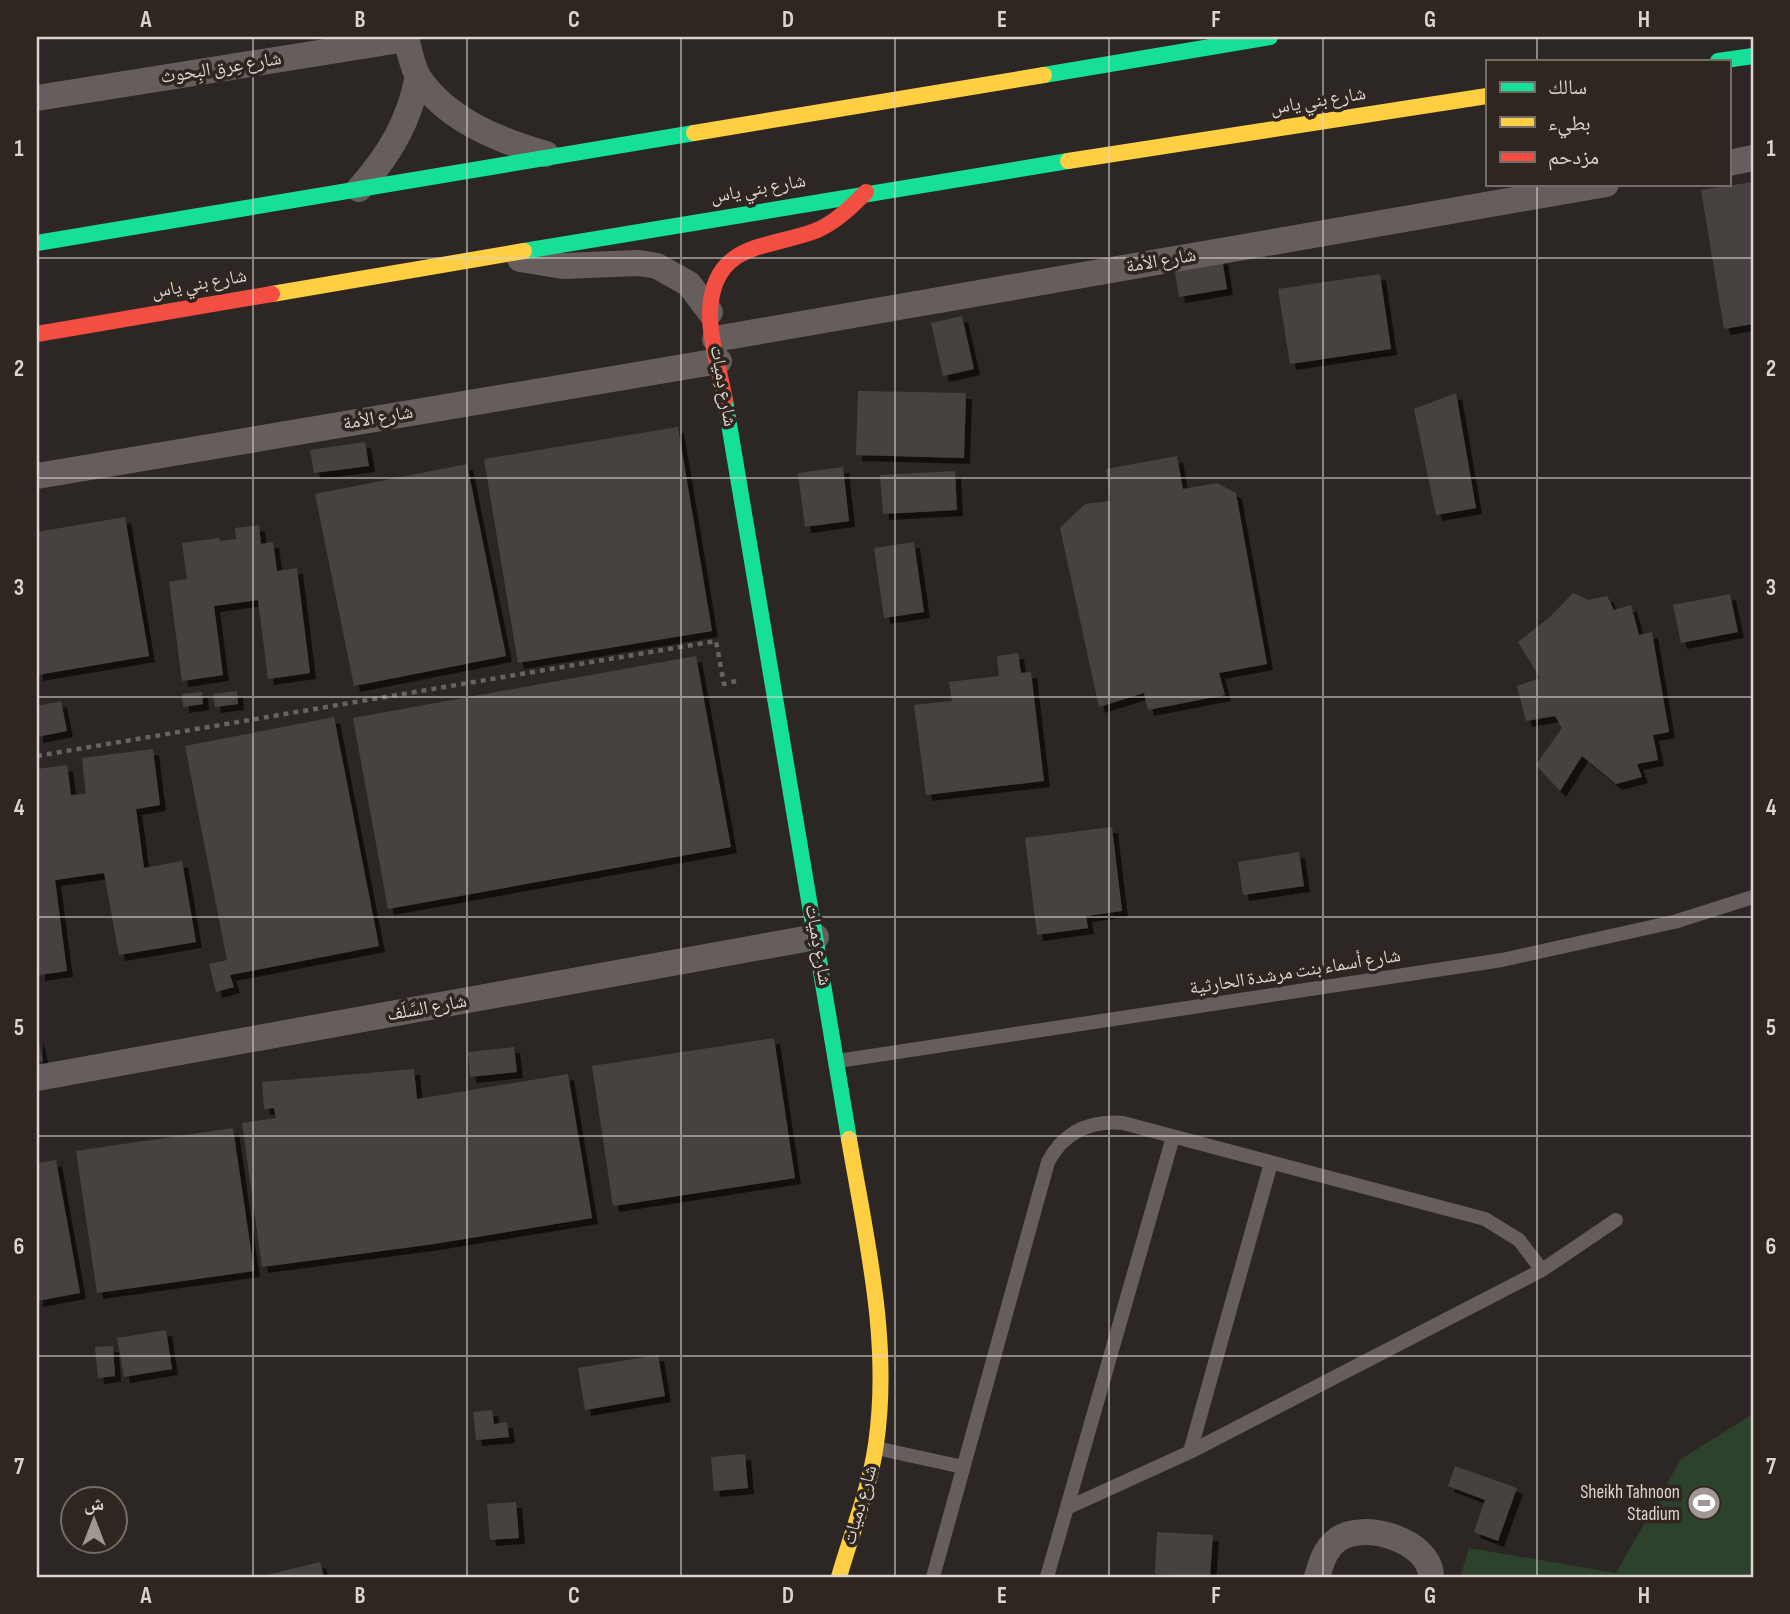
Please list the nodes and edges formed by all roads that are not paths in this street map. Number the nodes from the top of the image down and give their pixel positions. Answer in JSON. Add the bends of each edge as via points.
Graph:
{"nodes":[{"id":1,"x":1270,"y":37,"type":"edge"},
{"id":2,"x":406,"y":38,"type":"edge"},
{"id":3,"x":1753,"y":56,"type":"edge"},
{"id":4,"x":1725,"y":60,"type":"edge"},
{"id":5,"x":418,"y":76,"type":"junction"},
{"id":6,"x":1486,"y":96,"type":"edge"},
{"id":7,"x":37,"y":98,"type":"edge"},
{"id":8,"x":555,"y":156,"type":"junction"},
{"id":9,"x":1753,"y":158,"type":"edge"},
{"id":10,"x":1730,"y":163,"type":"edge"},
{"id":11,"x":1595,"y":186,"type":"edge"},
{"id":12,"x":359,"y":189,"type":"junction"},
{"id":13,"x":866,"y":191,"type":"junction"},
{"id":14,"x":37,"y":243,"type":"edge"},
{"id":15,"x":501,"y":253,"type":"junction"},
{"id":16,"x":710,"y":312,"type":"junction"},
{"id":17,"x":37,"y":334,"type":"edge"},
{"id":18,"x":717,"y":350,"type":"junction"},
{"id":19,"x":37,"y":475,"type":"edge"},
{"id":20,"x":1753,"y":897,"type":"edge"},
{"id":21,"x":817,"y":937,"type":"junction"},
{"id":22,"x":838,"y":1061,"type":"junction"},
{"id":23,"x":37,"y":1077,"type":"edge"},
{"id":24,"x":1172,"y":1137,"type":"junction"},
{"id":25,"x":1271,"y":1163,"type":"junction"},
{"id":26,"x":1616,"y":1220,"type":"dead end"},
{"id":27,"x":1542,"y":1270,"type":"junction"},
{"id":28,"x":876,"y":1448,"type":"junction"},
{"id":29,"x":1190,"y":1452,"type":"junction"},
{"id":30,"x":963,"y":1467,"type":"junction"},
{"id":31,"x":1067,"y":1508,"type":"junction"},
{"id":32,"x":839,"y":1577,"type":"edge"},
{"id":33,"x":933,"y":1577,"type":"edge"},
{"id":34,"x":1047,"y":1577,"type":"edge"},
{"id":35,"x":1317,"y":1577,"type":"edge"},
{"id":36,"x":1432,"y":1577,"type":"edge"}],
"edges":[{"from":1,"to":8,"type":"main road"},
{"from":2,"to":5,"type":"street"},
{"from":2,"to":7,"type":"street","name":"شارع عِرق البِحوث"},
{"from":3,"to":4,"type":"main road"},
{"from":5,"to":8,"type":"street","via":[[435,96],[478,128]]},
{"from":5,"to":12,"type":"street","via":[[404,126]]},
{"from":6,"to":13,"type":"main road","name":"شارع بني ياس"},
{"from":8,"to":12,"type":"main road"},
{"from":9,"to":10,"type":"street"},
{"from":11,"to":18,"type":"street","name":"شارع الأمة"},
{"from":12,"to":14,"type":"main road"},
{"from":13,"to":15,"type":"main road","name":"شارع بني ياس"},
{"from":13,"to":16,"type":"main road","name":"شارع دِميات","via":[[852,207],[816,230],[743,249],[730,258],[714,283]]},
{"from":15,"to":16,"type":"street","name":"شارع دِميات","via":[[563,265],[657,265],[689,284]]},
{"from":15,"to":17,"type":"main road","name":"شارع بني ياس"},
{"from":16,"to":18,"type":"main road","name":"شارع دِميات"},
{"from":18,"to":19,"type":"street","name":"شارع الأمة"},
{"from":18,"to":21,"type":"main road","name":"شارع دِميات"},
{"from":20,"to":22,"type":"lane","name":"شارع أسماء بنت مرشدة الحارثية","via":[[1674,922],[1502,960]]},
{"from":21,"to":22,"type":"main road","name":"شارع دِميات"},
{"from":21,"to":23,"type":"street","name":"شارع السَّلَف"},
{"from":22,"to":28,"type":"main road","name":"شارع دِميات","via":[[879,1320],[882,1395]]},
{"from":24,"to":25,"type":"lane"},
{"from":24,"to":30,"type":"lane","via":[[1108,1122],[1077,1129],[1055,1149]]},
{"from":24,"to":31,"type":"lane"},
{"from":25,"to":27,"type":"lane","via":[[1485,1219],[1519,1240]]},
{"from":25,"to":29,"type":"lane"},
{"from":26,"to":27,"type":"lane"},
{"from":27,"to":29,"type":"lane"},
{"from":28,"to":30,"type":"lane"},
{"from":28,"to":32,"type":"main road","name":"شارع دِميات"},
{"from":29,"to":31,"type":"lane"},
{"from":30,"to":33,"type":"lane"},
{"from":31,"to":34,"type":"lane"},
{"from":35,"to":36,"type":"street","via":[[1326,1551],[1336,1540],[1359,1531],[1410,1542],[1427,1558]]}]}
